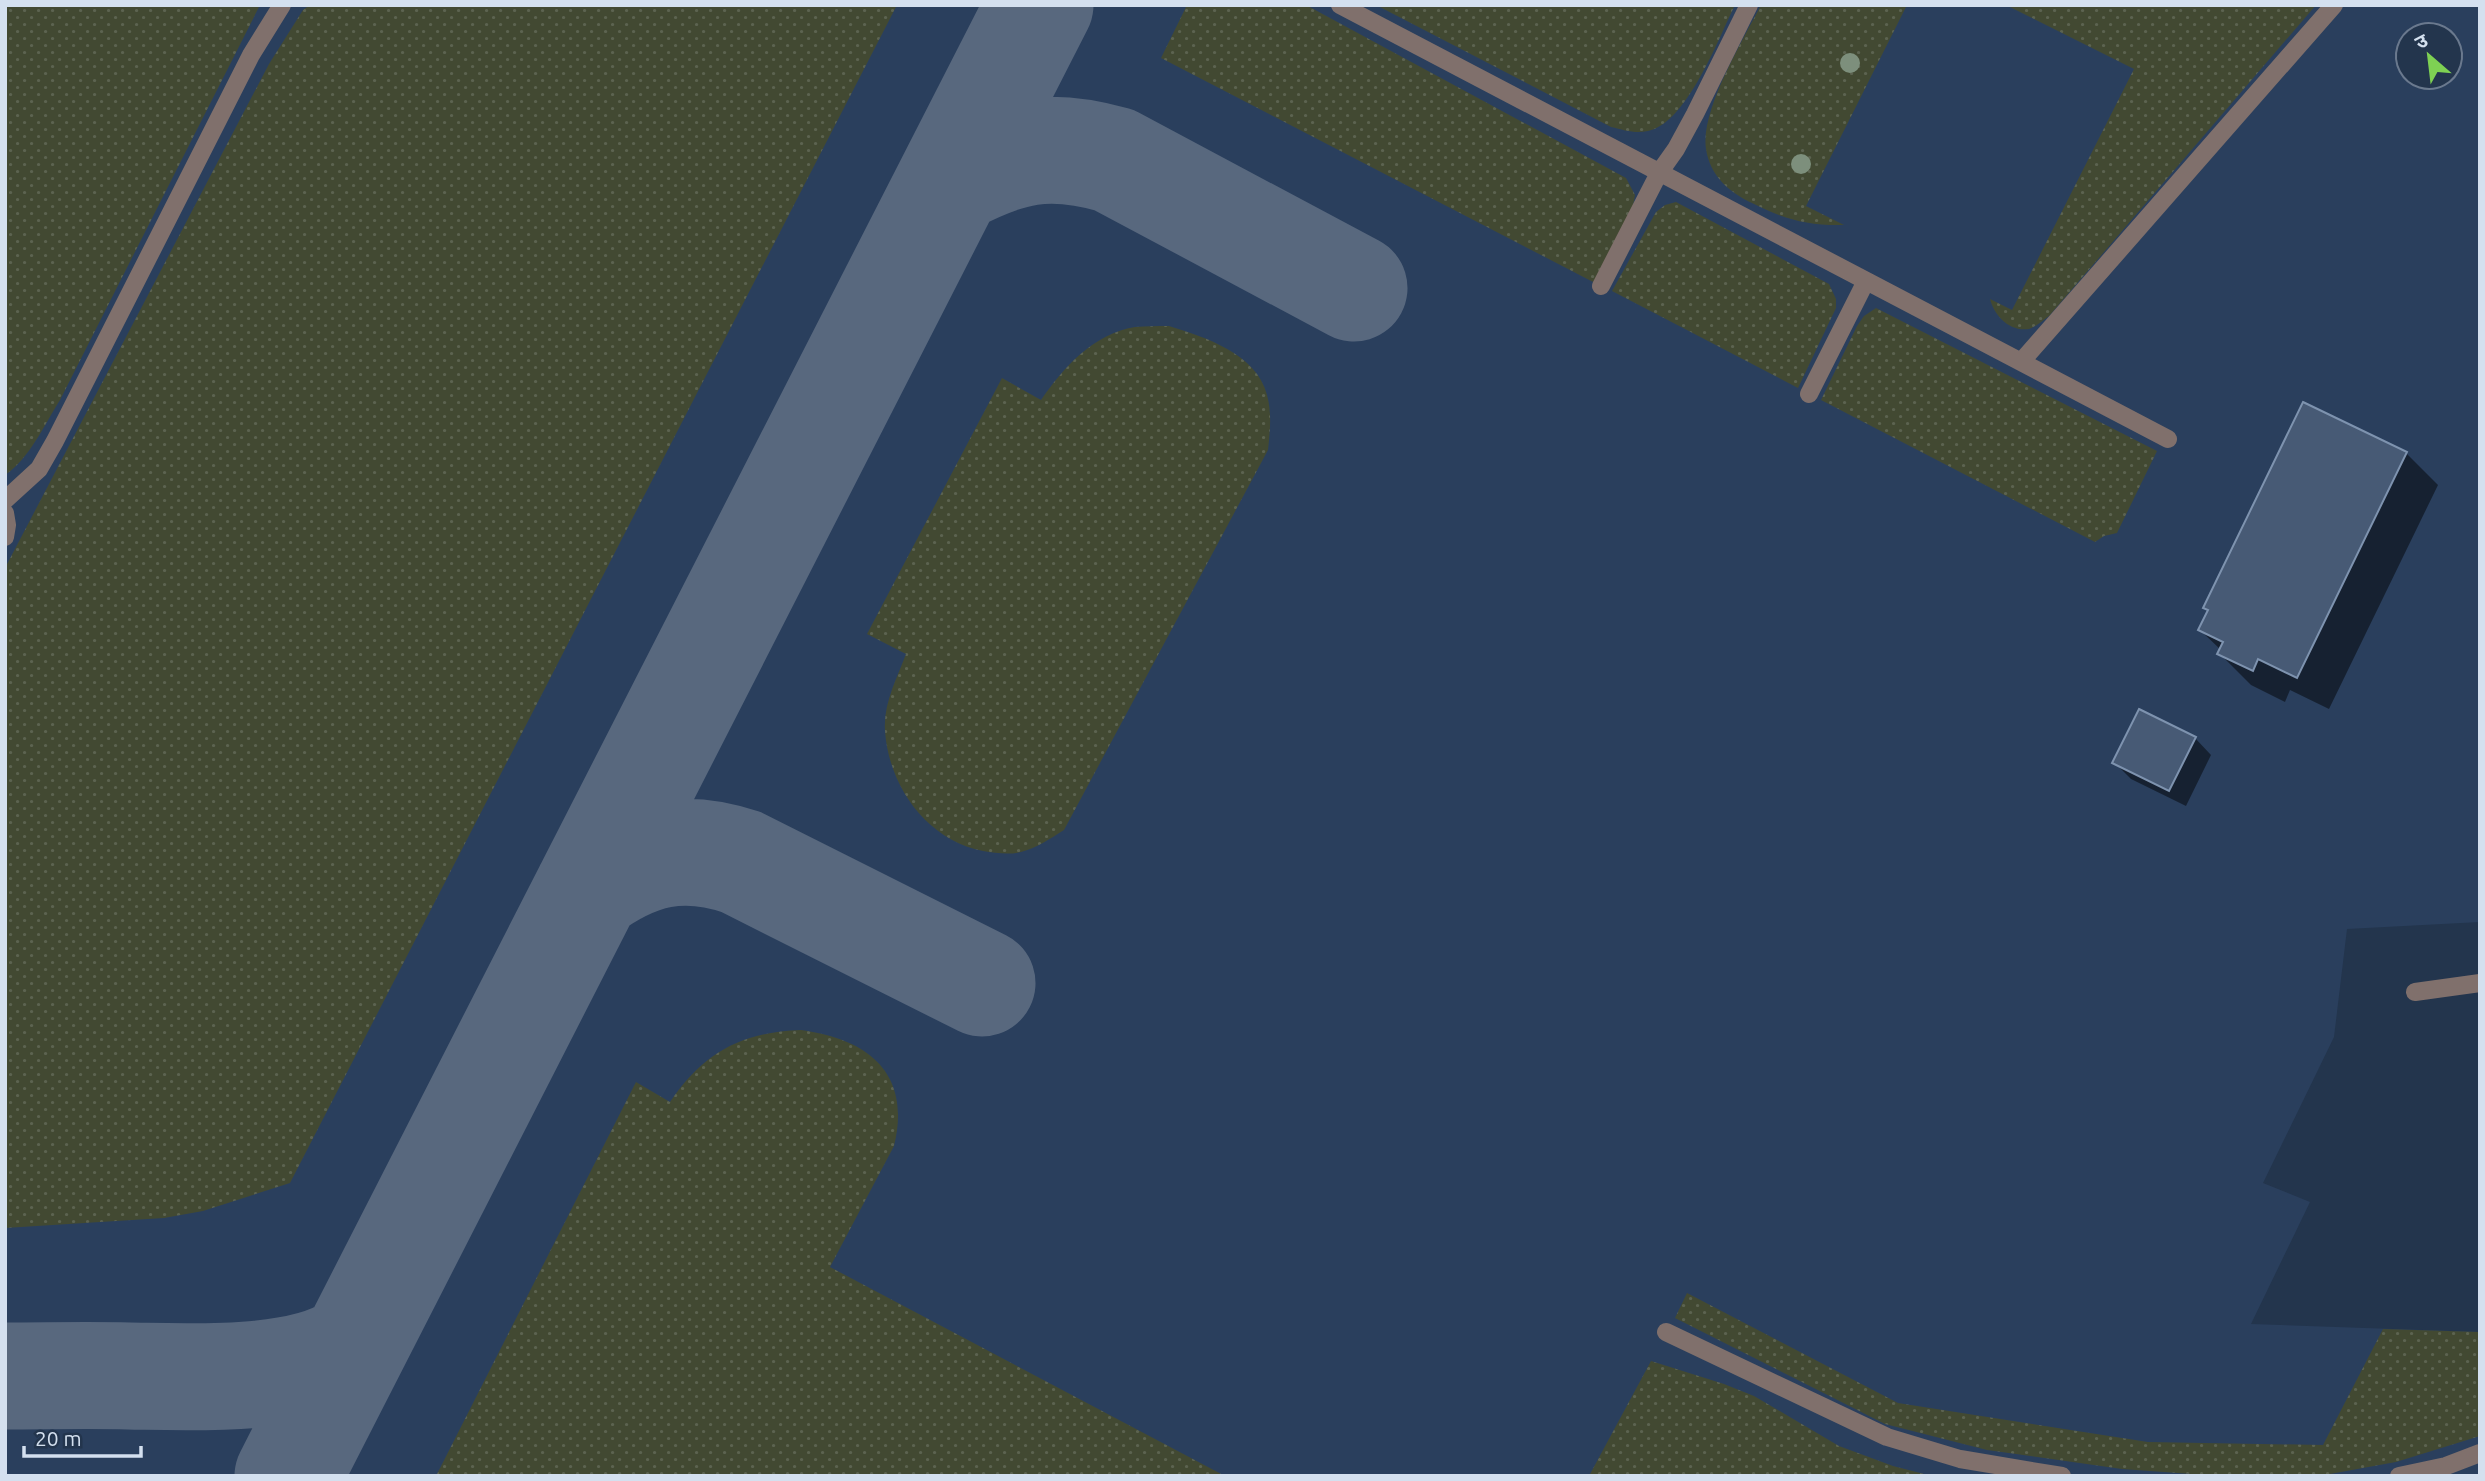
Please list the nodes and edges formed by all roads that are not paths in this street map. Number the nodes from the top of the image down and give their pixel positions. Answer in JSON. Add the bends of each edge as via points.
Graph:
{"nodes":[{"id":1,"x":282,"y":5,"type":"edge"},
{"id":2,"x":1340,"y":5,"type":"edge"},
{"id":3,"x":1749,"y":5,"type":"edge"},
{"id":4,"x":2334,"y":5,"type":"edge"},
{"id":5,"x":1659,"y":173,"type":"junction"},
{"id":6,"x":1866,"y":281,"type":"junction"},
{"id":7,"x":1601,"y":286,"type":"dead end"},
{"id":8,"x":2021,"y":362,"type":"junction"},
{"id":9,"x":1809,"y":394,"type":"dead end"},
{"id":10,"x":2168,"y":439,"type":"dead end"},
{"id":11,"x":5,"y":500,"type":"edge"},
{"id":12,"x":5,"y":513,"type":"edge"},
{"id":13,"x":5,"y":537,"type":"edge"},
{"id":14,"x":2480,"y":983,"type":"edge"},
{"id":15,"x":2415,"y":992,"type":"dead end"},
{"id":16,"x":1667,"y":1332,"type":"dead end"},
{"id":17,"x":2480,"y":1453,"type":"edge"},
{"id":18,"x":2062,"y":1476,"type":"edge"},
{"id":19,"x":2399,"y":1476,"type":"edge"}],
"edges":[{"from":1,"to":11,"type":"street","via":[[251,55],[55,441],[39,469]]},
{"from":2,"to":5,"type":"street"},
{"from":3,"to":5,"type":"street","via":[[1695,114]]},
{"from":4,"to":8,"type":"street"},
{"from":5,"to":6,"type":"street"},
{"from":5,"to":7,"type":"street"},
{"from":6,"to":8,"type":"street"},
{"from":6,"to":9,"type":"street"},
{"from":8,"to":10,"type":"street"},
{"from":12,"to":13,"type":"street"},
{"from":14,"to":15,"type":"street"},
{"from":16,"to":18,"type":"street","via":[[1886,1437],[1960,1459]]},
{"from":17,"to":19,"type":"street"}]}
